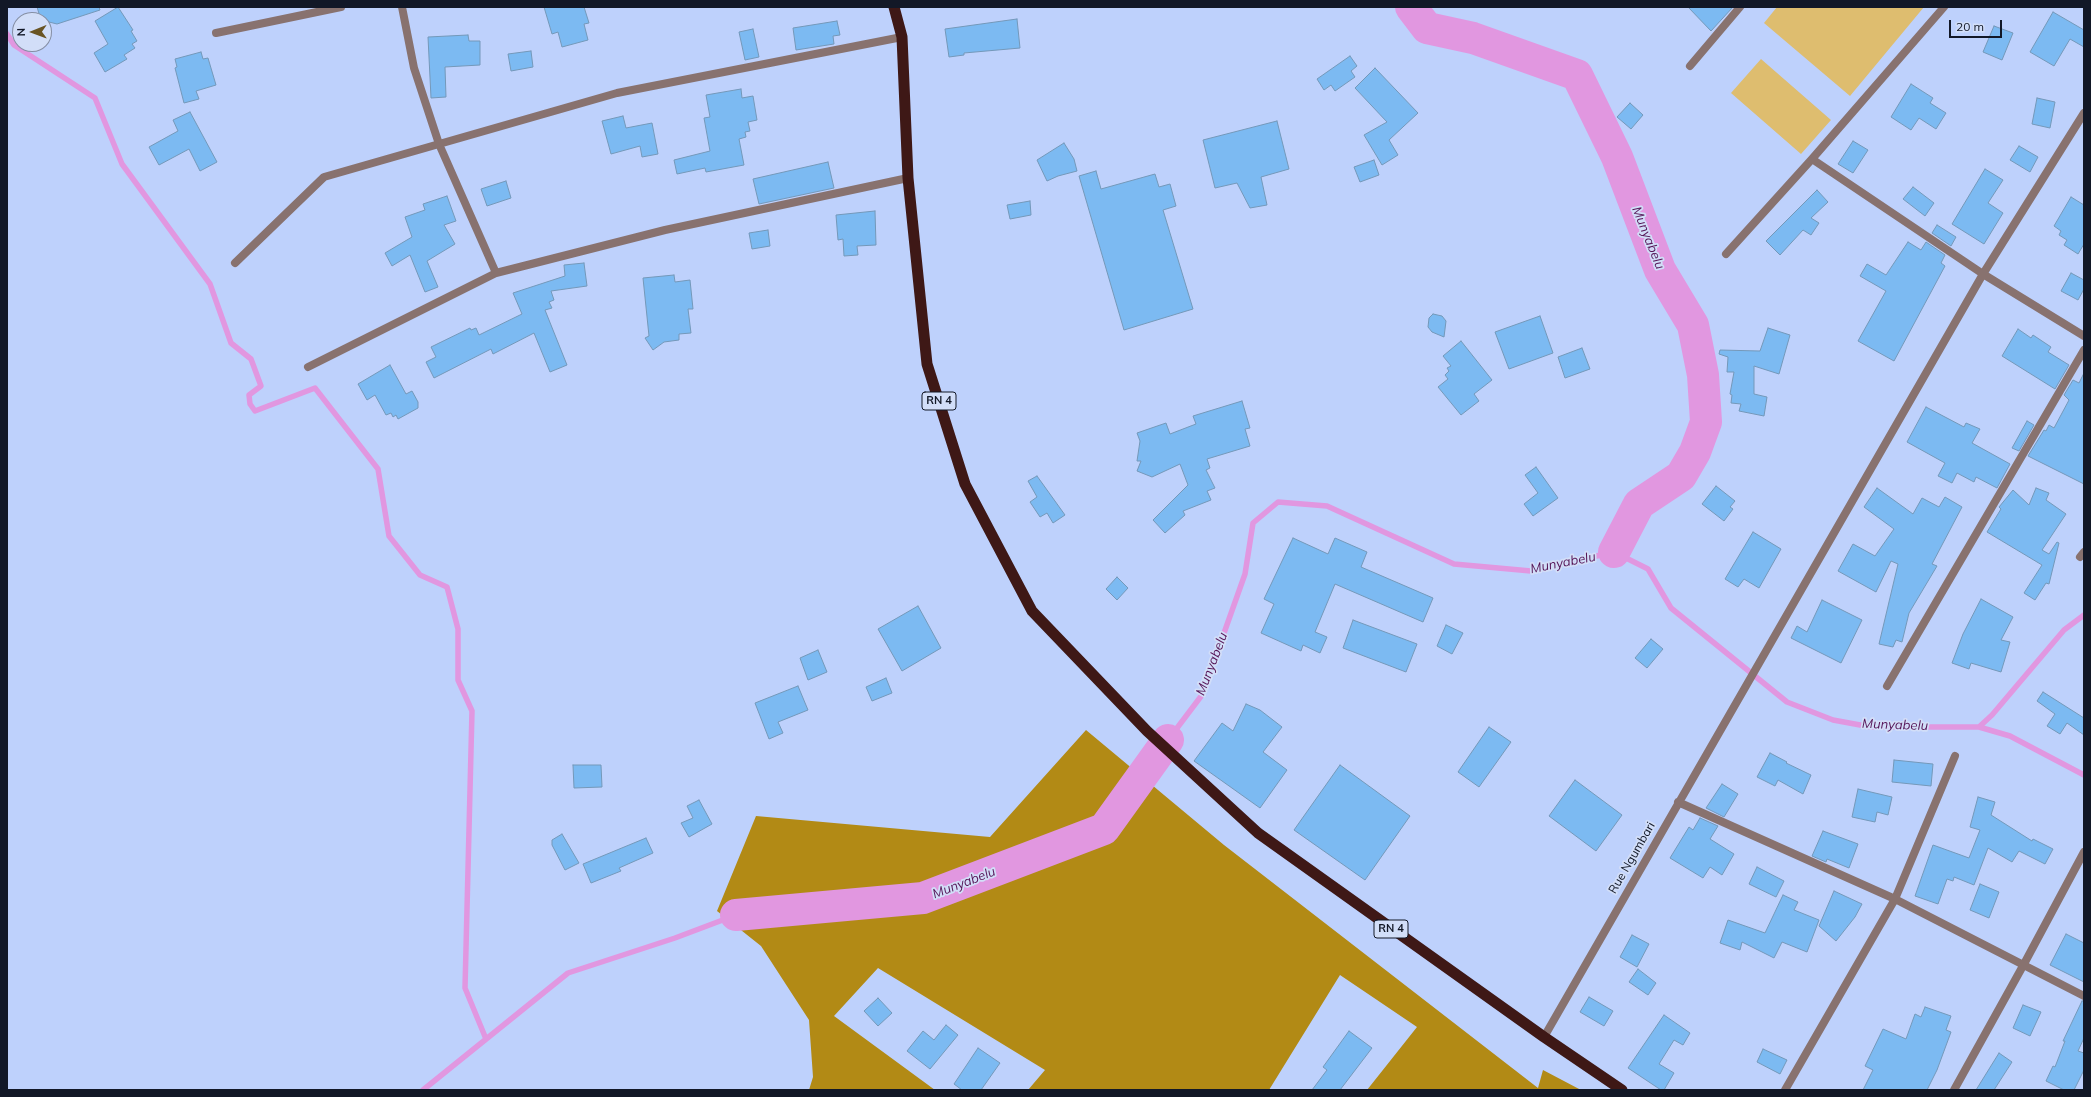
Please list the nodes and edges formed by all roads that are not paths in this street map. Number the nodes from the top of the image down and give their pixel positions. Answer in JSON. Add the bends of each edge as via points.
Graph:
{"nodes":[{"id":1,"x":341,"y":7,"type":"edge"},
{"id":2,"x":402,"y":7,"type":"edge"},
{"id":3,"x":894,"y":7,"type":"edge"},
{"id":4,"x":1740,"y":7,"type":"edge"},
{"id":5,"x":1944,"y":7,"type":"edge"},
{"id":6,"x":216,"y":33,"type":"dead end"},
{"id":7,"x":902,"y":37,"type":"junction"},
{"id":8,"x":1690,"y":66,"type":"dead end"},
{"id":9,"x":2084,"y":113,"type":"edge"},
{"id":10,"x":439,"y":144,"type":"junction"},
{"id":11,"x":1812,"y":159,"type":"junction"},
{"id":12,"x":908,"y":178,"type":"junction"},
{"id":13,"x":1726,"y":254,"type":"dead end"},
{"id":14,"x":235,"y":263,"type":"dead end"},
{"id":15,"x":496,"y":273,"type":"junction"},
{"id":16,"x":1983,"y":274,"type":"junction"},
{"id":17,"x":2084,"y":336,"type":"edge"},
{"id":18,"x":2084,"y":350,"type":"edge"},
{"id":19,"x":308,"y":367,"type":"dead end"},
{"id":20,"x":1887,"y":686,"type":"dead end"},
{"id":21,"x":1955,"y":756,"type":"dead end"},
{"id":22,"x":1678,"y":802,"type":"junction"},
{"id":23,"x":2084,"y":852,"type":"edge"},
{"id":24,"x":1895,"y":899,"type":"junction"},
{"id":25,"x":2024,"y":964,"type":"junction"},
{"id":26,"x":2084,"y":996,"type":"edge"},
{"id":27,"x":1544,"y":1037,"type":"junction"},
{"id":28,"x":1622,"y":1090,"type":"edge"},
{"id":29,"x":1785,"y":1090,"type":"edge"},
{"id":30,"x":1954,"y":1090,"type":"edge"}],
"edges":[{"from":1,"to":6,"type":"street"},
{"from":2,"to":10,"type":"street","via":[[414,68]]},
{"from":3,"to":7,"type":"highway","number":"RN 4"},
{"from":4,"to":8,"type":"street"},
{"from":5,"to":11,"type":"street"},
{"from":7,"to":10,"type":"street","via":[[617,93]]},
{"from":7,"to":12,"type":"highway","number":"RN 4"},
{"from":9,"to":16,"type":"street","name":"Rue Ngumbari"},
{"from":10,"to":14,"type":"street","via":[[324,177]]},
{"from":10,"to":15,"type":"street"},
{"from":11,"to":13,"type":"street"},
{"from":11,"to":16,"type":"street"},
{"from":12,"to":15,"type":"street","via":[[665,230]]},
{"from":12,"to":27,"type":"highway","number":"RN 4","via":[[927,364],[965,484],[1032,611],[1147,731],[1258,833]]},
{"from":15,"to":19,"type":"street"},
{"from":16,"to":17,"type":"street"},
{"from":16,"to":22,"type":"street","name":"Rue Ngumbari"},
{"from":18,"to":20,"type":"street"},
{"from":21,"to":24,"type":"street"},
{"from":22,"to":24,"type":"street"},
{"from":22,"to":27,"type":"street","name":"Rue Ngumbari"},
{"from":23,"to":25,"type":"street"},
{"from":24,"to":25,"type":"street"},
{"from":24,"to":29,"type":"street"},
{"from":25,"to":26,"type":"street"},
{"from":25,"to":30,"type":"street"},
{"from":27,"to":28,"type":"highway","number":"RN 4"}]}
